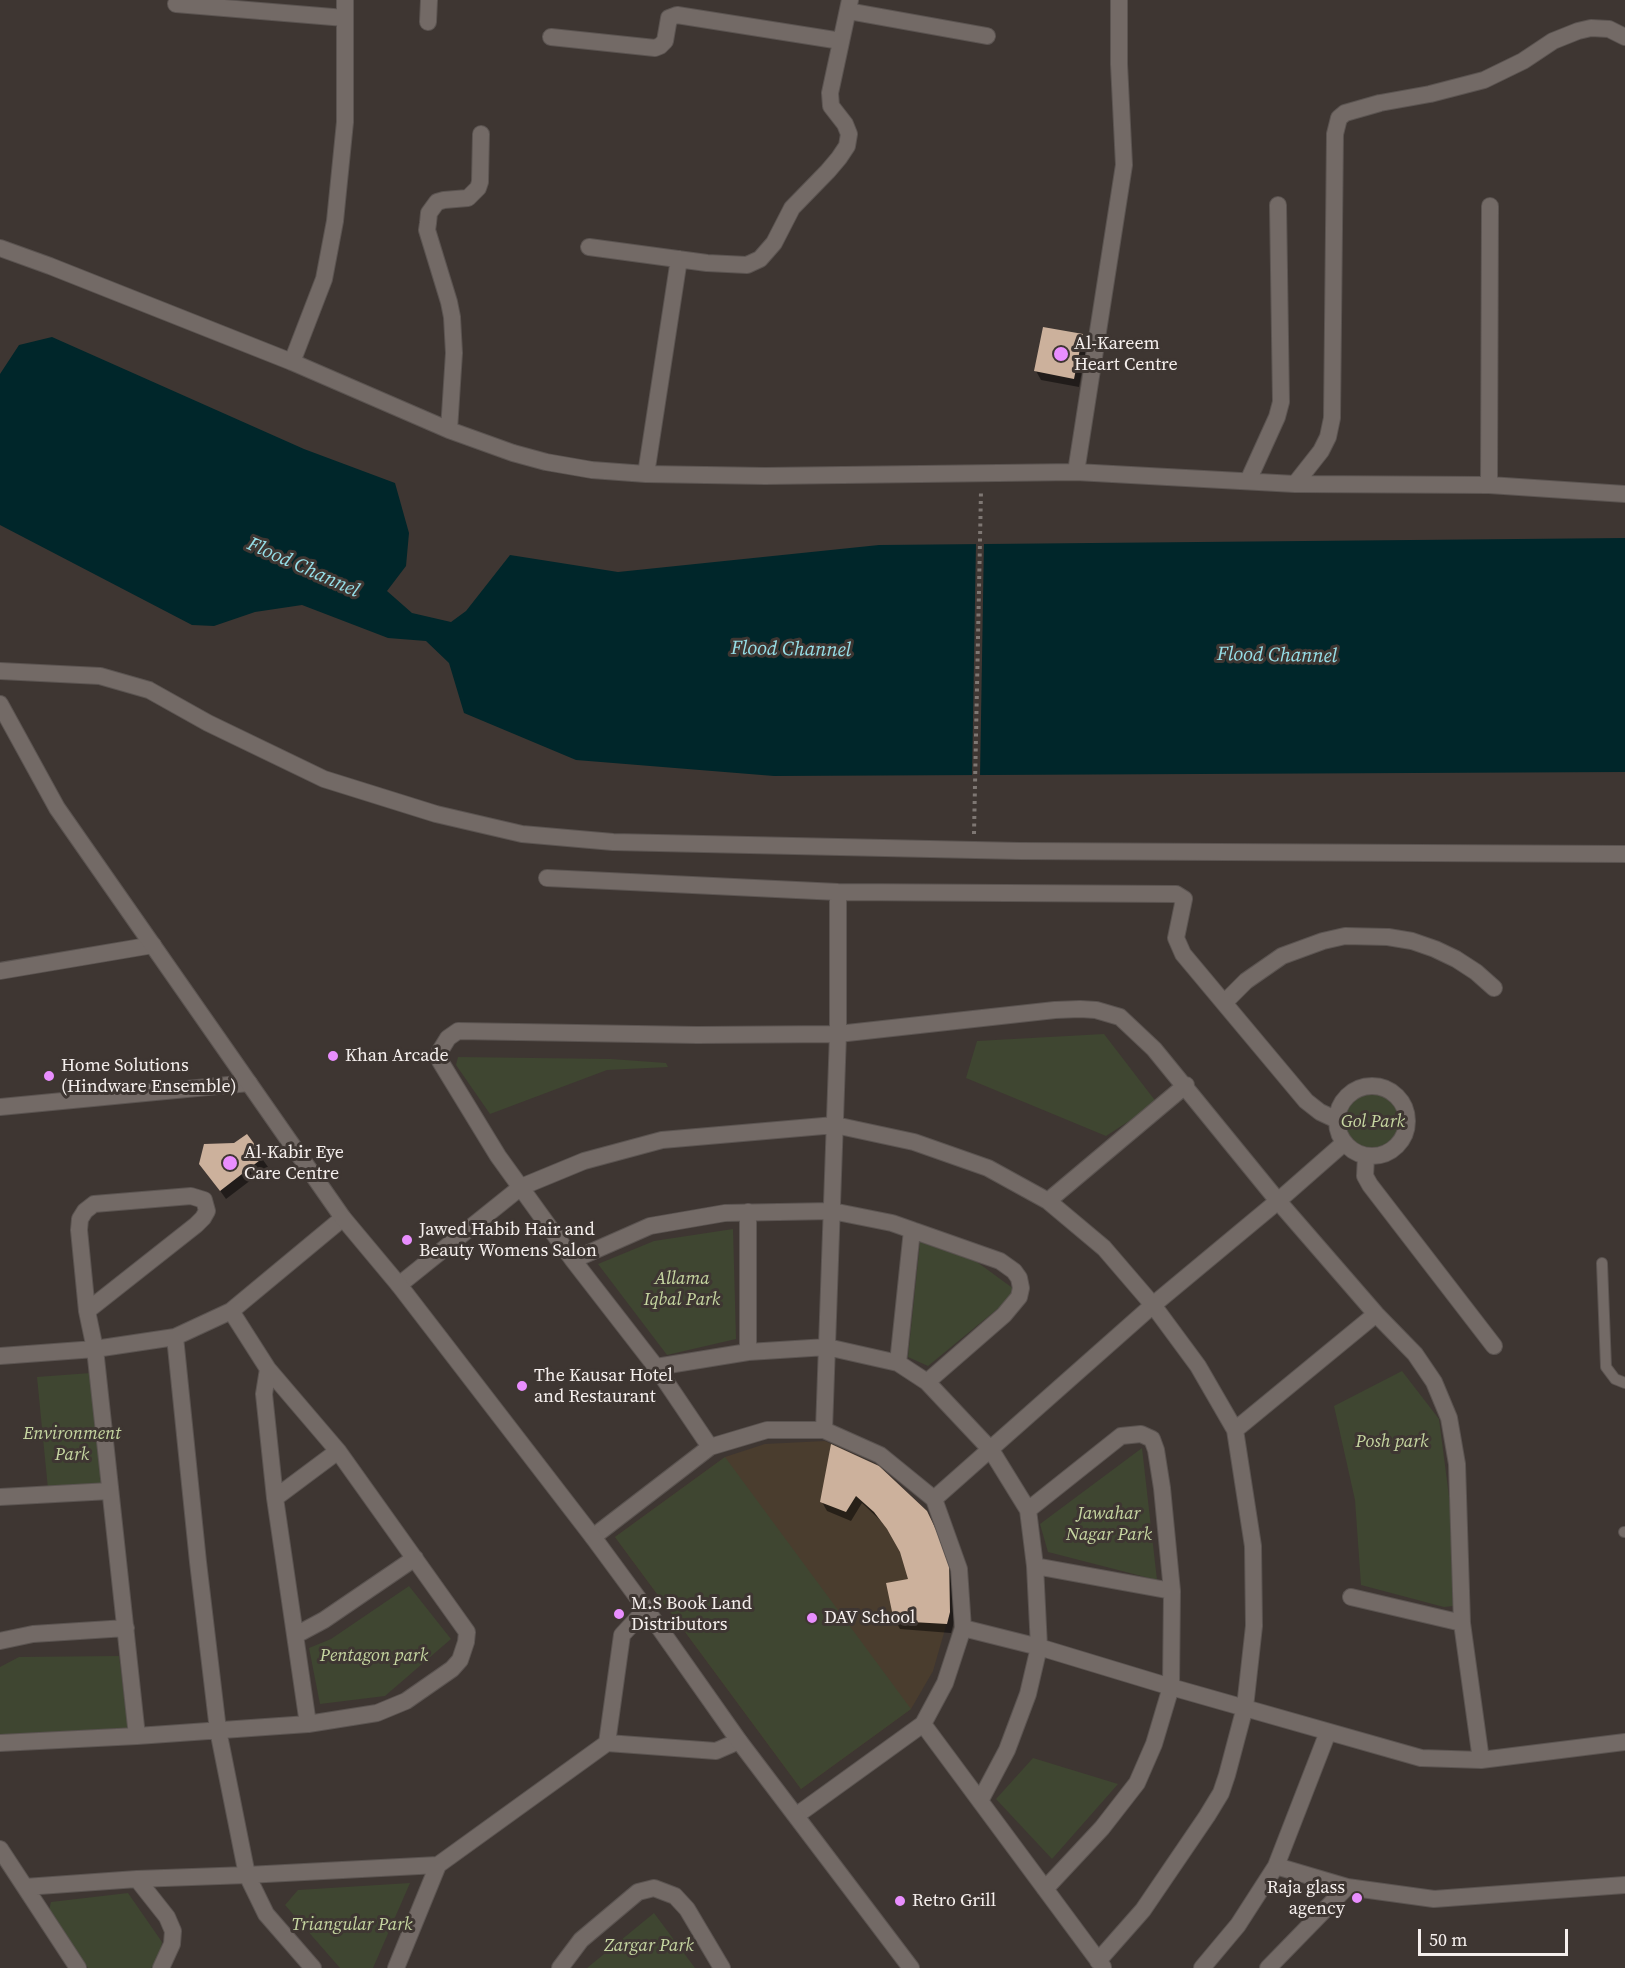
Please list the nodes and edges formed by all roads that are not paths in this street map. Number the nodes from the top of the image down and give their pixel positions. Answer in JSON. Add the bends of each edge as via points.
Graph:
{"nodes":[{"id":1,"x":345,"y":0,"type":"edge"},
{"id":2,"x":429,"y":0,"type":"edge"},
{"id":3,"x":1119,"y":0,"type":"edge"},
{"id":4,"x":176,"y":4,"type":"dead end"},
{"id":5,"x":849,"y":5,"type":"edge"},
{"id":6,"x":345,"y":18,"type":"junction"},
{"id":7,"x":428,"y":22,"type":"dead end"},
{"id":8,"x":987,"y":36,"type":"dead end"},
{"id":9,"x":550,"y":37,"type":"dead end"},
{"id":10,"x":1625,"y":37,"type":"edge"},
{"id":11,"x":841,"y":41,"type":"junction"},
{"id":12,"x":481,"y":134,"type":"dead end"},
{"id":13,"x":1278,"y":204,"type":"dead end"},
{"id":14,"x":1490,"y":206,"type":"dead end"},
{"id":15,"x":589,"y":247,"type":"dead end"},
{"id":16,"x":0,"y":248,"type":"edge"},
{"id":17,"x":678,"y":259,"type":"junction"},
{"id":18,"x":292,"y":362,"type":"junction"},
{"id":19,"x":450,"y":430,"type":"junction"},
{"id":20,"x":1076,"y":472,"type":"junction"},
{"id":21,"x":646,"y":474,"type":"junction"},
{"id":22,"x":1248,"y":481,"type":"junction"},
{"id":23,"x":1295,"y":484,"type":"junction"},
{"id":24,"x":1489,"y":485,"type":"junction"},
{"id":25,"x":1625,"y":494,"type":"edge"},
{"id":26,"x":0,"y":671,"type":"edge"},
{"id":27,"x":0,"y":704,"type":"edge"},
{"id":28,"x":1625,"y":854,"type":"edge"},
{"id":29,"x":548,"y":878,"type":"dead end"},
{"id":30,"x":838,"y":892,"type":"junction"},
{"id":31,"x":153,"y":945,"type":"junction"},
{"id":32,"x":0,"y":971,"type":"edge"},
{"id":33,"x":1494,"y":988,"type":"dead end"},
{"id":34,"x":1224,"y":1003,"type":"junction"},
{"id":35,"x":838,"y":1034,"type":"junction"},
{"id":36,"x":249,"y":1083,"type":"junction"},
{"id":37,"x":1186,"y":1085,"type":"junction"},
{"id":38,"x":0,"y":1107,"type":"edge"},
{"id":39,"x":1336,"y":1120,"type":"junction"},
{"id":40,"x":835,"y":1125,"type":"junction"},
{"id":41,"x":1344,"y":1143,"type":"junction"},
{"id":42,"x":1366,"y":1156,"type":"junction"},
{"id":43,"x":521,"y":1187,"type":"junction"},
{"id":44,"x":1048,"y":1201,"type":"junction"},
{"id":45,"x":1278,"y":1201,"type":"junction"},
{"id":46,"x":832,"y":1211,"type":"junction"},
{"id":47,"x":748,"y":1212,"type":"junction"},
{"id":48,"x":343,"y":1218,"type":"junction"},
{"id":49,"x":912,"y":1230,"type":"junction"},
{"id":50,"x":573,"y":1260,"type":"junction"},
{"id":51,"x":1602,"y":1263,"type":"dead end"},
{"id":52,"x":399,"y":1285,"type":"junction"},
{"id":53,"x":1153,"y":1305,"type":"junction"},
{"id":54,"x":87,"y":1311,"type":"junction"},
{"id":55,"x":231,"y":1311,"type":"junction"},
{"id":56,"x":1376,"y":1314,"type":"junction"},
{"id":57,"x":175,"y":1338,"type":"junction"},
{"id":58,"x":1494,"y":1346,"type":"dead end"},
{"id":59,"x":827,"y":1347,"type":"junction"},
{"id":60,"x":95,"y":1349,"type":"junction"},
{"id":61,"x":748,"y":1352,"type":"junction"},
{"id":62,"x":0,"y":1356,"type":"edge"},
{"id":63,"x":898,"y":1363,"type":"junction"},
{"id":64,"x":656,"y":1367,"type":"junction"},
{"id":65,"x":268,"y":1369,"type":"junction"},
{"id":66,"x":927,"y":1382,"type":"junction"},
{"id":67,"x":1625,"y":1383,"type":"edge"},
{"id":68,"x":1235,"y":1430,"type":"junction"},
{"id":69,"x":824,"y":1431,"type":"junction"},
{"id":70,"x":710,"y":1447,"type":"junction"},
{"id":71,"x":991,"y":1450,"type":"junction"},
{"id":72,"x":338,"y":1451,"type":"junction"},
{"id":73,"x":111,"y":1491,"type":"junction"},
{"id":74,"x":0,"y":1497,"type":"edge"},
{"id":75,"x":275,"y":1498,"type":"junction"},
{"id":76,"x":934,"y":1499,"type":"junction"},
{"id":77,"x":1028,"y":1510,"type":"junction"},
{"id":78,"x":593,"y":1537,"type":"junction"},
{"id":79,"x":415,"y":1558,"type":"junction"},
{"id":80,"x":1035,"y":1566,"type":"junction"},
{"id":81,"x":1172,"y":1591,"type":"junction"},
{"id":82,"x":1351,"y":1597,"type":"dead end"},
{"id":83,"x":646,"y":1609,"type":"junction"},
{"id":84,"x":1462,"y":1623,"type":"junction"},
{"id":85,"x":126,"y":1628,"type":"junction"},
{"id":86,"x":963,"y":1628,"type":"junction"},
{"id":87,"x":296,"y":1635,"type":"junction"},
{"id":88,"x":0,"y":1641,"type":"edge"},
{"id":89,"x":1039,"y":1647,"type":"junction"},
{"id":90,"x":1171,"y":1687,"type":"junction"},
{"id":91,"x":1245,"y":1707,"type":"junction"},
{"id":92,"x":308,"y":1724,"type":"junction"},
{"id":93,"x":923,"y":1724,"type":"junction"},
{"id":94,"x":218,"y":1730,"type":"junction"},
{"id":95,"x":1328,"y":1732,"type":"junction"},
{"id":96,"x":137,"y":1736,"type":"junction"},
{"id":97,"x":739,"y":1741,"type":"junction"},
{"id":98,"x":1625,"y":1742,"type":"edge"},
{"id":99,"x":0,"y":1743,"type":"edge"},
{"id":100,"x":607,"y":1743,"type":"junction"},
{"id":101,"x":1481,"y":1760,"type":"junction"},
{"id":102,"x":980,"y":1801,"type":"junction"},
{"id":103,"x":797,"y":1815,"type":"junction"},
{"id":104,"x":0,"y":1849,"type":"edge"},
{"id":105,"x":438,"y":1865,"type":"junction"},
{"id":106,"x":1276,"y":1866,"type":"junction"},
{"id":107,"x":247,"y":1875,"type":"junction"},
{"id":108,"x":137,"y":1879,"type":"junction"},
{"id":109,"x":1625,"y":1885,"type":"edge"},
{"id":110,"x":25,"y":1887,"type":"junction"},
{"id":111,"x":1347,"y":1887,"type":"junction"},
{"id":112,"x":1045,"y":1889,"type":"junction"},
{"id":113,"x":1101,"y":1964,"type":"edge"},
{"id":114,"x":78,"y":1968,"type":"edge"},
{"id":115,"x":160,"y":1968,"type":"edge"},
{"id":116,"x":313,"y":1968,"type":"edge"},
{"id":117,"x":396,"y":1968,"type":"edge"},
{"id":118,"x":560,"y":1968,"type":"edge"},
{"id":119,"x":722,"y":1968,"type":"edge"},
{"id":120,"x":911,"y":1968,"type":"edge"},
{"id":121,"x":1202,"y":1968,"type":"edge"},
{"id":122,"x":1268,"y":1968,"type":"edge"}],
"edges":[{"from":1,"to":6,"type":"street"},
{"from":2,"to":7,"type":"street"},
{"from":3,"to":20,"type":"street","via":[[1124,165]]},
{"from":4,"to":6,"type":"street"},
{"from":5,"to":8,"type":"street"},
{"from":5,"to":11,"type":"street"},
{"from":6,"to":18,"type":"street","via":[[345,122],[335,221],[324,279]]},
{"from":9,"to":11,"type":"street","via":[[655,48],[665,41],[666,22],[677,15]]},
{"from":10,"to":23,"type":"street","via":[[1609,29],[1578,31],[1484,80],[1380,103],[1338,118],[1332,418],[1321,451]]},
{"from":11,"to":17,"type":"street","via":[[830,93],[831,106],[849,134],[839,159],[799,200],[768,252],[754,263]]},
{"from":12,"to":19,"type":"street","via":[[478,188],[468,198],[437,202],[429,213],[427,230],[452,317]]},
{"from":13,"to":22,"type":"street","via":[[1281,402]]},
{"from":14,"to":24,"type":"street"},
{"from":15,"to":17,"type":"street"},
{"from":16,"to":18,"type":"street"},
{"from":17,"to":21,"type":"street"},
{"from":18,"to":19,"type":"street"},
{"from":19,"to":21,"type":"street","via":[[546,462]]},
{"from":20,"to":21,"type":"street"},
{"from":20,"to":22,"type":"street"},
{"from":22,"to":23,"type":"street"},
{"from":23,"to":24,"type":"street"},
{"from":24,"to":25,"type":"street"},
{"from":26,"to":28,"type":"street","via":[[100,676],[149,690],[324,779],[436,814],[522,834],[613,842],[1008,850]]},
{"from":27,"to":31,"type":"street","via":[[57,808]]},
{"from":29,"to":30,"type":"street"},
{"from":30,"to":34,"type":"street","via":[[1176,894],[1184,899],[1176,931],[1178,945]]},
{"from":30,"to":35,"type":"street"},
{"from":31,"to":32,"type":"street"},
{"from":31,"to":36,"type":"street"},
{"from":33,"to":34,"type":"street","via":[[1476,972],[1435,949],[1388,937],[1345,936],[1282,956],[1246,981]]},
{"from":34,"to":39,"type":"street","via":[[1306,1101]]},
{"from":35,"to":37,"type":"street","via":[[1054,1010],[1096,1010],[1120,1017]]},
{"from":35,"to":40,"type":"street"},
{"from":35,"to":43,"type":"street","via":[[458,1031],[442,1045],[440,1061]]},
{"from":36,"to":38,"type":"street"},
{"from":36,"to":48,"type":"street"},
{"from":37,"to":44,"type":"street"},
{"from":37,"to":45,"type":"street"},
{"from":39,"to":41,"type":"street"},
{"from":39,"to":42,"type":"street","via":[[1345,1097],[1361,1088],[1379,1086],[1400,1098],[1406,1109],[1406,1133],[1390,1152]]},
{"from":40,"to":43,"type":"street","via":[[662,1140],[584,1161]]},
{"from":40,"to":44,"type":"street","via":[[914,1143],[988,1168]]},
{"from":40,"to":46,"type":"street"},
{"from":41,"to":42,"type":"street"},
{"from":41,"to":45,"type":"street"},
{"from":42,"to":58,"type":"street","via":[[1365,1176],[1370,1185]]},
{"from":43,"to":50,"type":"street"},
{"from":43,"to":52,"type":"street"},
{"from":44,"to":53,"type":"street","via":[[1104,1248]]},
{"from":45,"to":53,"type":"street"},
{"from":45,"to":56,"type":"street"},
{"from":46,"to":47,"type":"street"},
{"from":46,"to":49,"type":"street"},
{"from":46,"to":59,"type":"street"},
{"from":47,"to":50,"type":"street","via":[[725,1212],[650,1226]]},
{"from":47,"to":61,"type":"street"},
{"from":48,"to":52,"type":"street"},
{"from":48,"to":55,"type":"street"},
{"from":49,"to":63,"type":"street"},
{"from":49,"to":66,"type":"street","via":[[1000,1261],[1014,1271],[1021,1288],[1019,1297],[1004,1315]]},
{"from":50,"to":64,"type":"street"},
{"from":51,"to":67,"type":"lane","via":[[1606,1367],[1615,1379]]},
{"from":52,"to":78,"type":"street"},
{"from":53,"to":68,"type":"street","via":[[1198,1366]]},
{"from":53,"to":71,"type":"street"},
{"from":54,"to":54,"type":"street","via":[[203,1218],[207,1208],[204,1200],[191,1196],[94,1204],[85,1211],[79,1230]]},
{"from":54,"to":60,"type":"street"},
{"from":55,"to":57,"type":"street"},
{"from":55,"to":65,"type":"street"},
{"from":56,"to":68,"type":"street"},
{"from":56,"to":84,"type":"street","via":[[1415,1354],[1434,1382],[1449,1418],[1457,1464]]},
{"from":57,"to":60,"type":"street"},
{"from":57,"to":94,"type":"street"},
{"from":59,"to":61,"type":"street"},
{"from":59,"to":63,"type":"street"},
{"from":59,"to":69,"type":"street"},
{"from":60,"to":62,"type":"street"},
{"from":60,"to":73,"type":"street"},
{"from":61,"to":64,"type":"street"},
{"from":63,"to":66,"type":"street"},
{"from":64,"to":70,"type":"street"},
{"from":65,"to":72,"type":"street"},
{"from":65,"to":75,"type":"street","via":[[264,1394]]},
{"from":66,"to":71,"type":"street"},
{"from":68,"to":91,"type":"street","via":[[1253,1546],[1254,1626]]},
{"from":69,"to":70,"type":"street","via":[[767,1430]]},
{"from":69,"to":76,"type":"street","via":[[880,1455]]},
{"from":70,"to":78,"type":"street"},
{"from":71,"to":76,"type":"street"},
{"from":71,"to":77,"type":"street"},
{"from":72,"to":75,"type":"street"},
{"from":72,"to":79,"type":"street"},
{"from":73,"to":74,"type":"street"},
{"from":73,"to":85,"type":"street"},
{"from":75,"to":87,"type":"street"},
{"from":76,"to":86,"type":"street","via":[[959,1569]]},
{"from":77,"to":80,"type":"street"},
{"from":77,"to":81,"type":"street","via":[[1121,1436],[1149,1436],[1156,1450],[1162,1488]]},
{"from":78,"to":83,"type":"street"},
{"from":79,"to":87,"type":"street"},
{"from":79,"to":92,"type":"street","via":[[467,1632],[460,1660],[406,1701],[377,1713]]},
{"from":80,"to":81,"type":"street"},
{"from":80,"to":89,"type":"street"},
{"from":81,"to":90,"type":"street"},
{"from":82,"to":84,"type":"street"},
{"from":83,"to":97,"type":"street"},
{"from":83,"to":100,"type":"street","via":[[622,1635]]},
{"from":84,"to":101,"type":"street"},
{"from":85,"to":88,"type":"street","via":[[33,1634]]},
{"from":85,"to":96,"type":"street"},
{"from":86,"to":89,"type":"street"},
{"from":86,"to":93,"type":"street","via":[[945,1683]]},
{"from":87,"to":92,"type":"street"},
{"from":89,"to":90,"type":"street"},
{"from":89,"to":102,"type":"street","via":[[1012,1739]]},
{"from":90,"to":91,"type":"street"},
{"from":90,"to":112,"type":"street","via":[[1155,1744],[1137,1783],[1102,1828]]},
{"from":91,"to":95,"type":"street"},
{"from":91,"to":113,"type":"street","via":[[1221,1793],[1143,1910]]},
{"from":92,"to":94,"type":"street"},
{"from":93,"to":102,"type":"street"},
{"from":93,"to":103,"type":"street"},
{"from":94,"to":96,"type":"street"},
{"from":94,"to":107,"type":"street"},
{"from":95,"to":101,"type":"street","via":[[1421,1758]]},
{"from":95,"to":106,"type":"street"},
{"from":96,"to":99,"type":"street"},
{"from":97,"to":100,"type":"street","via":[[716,1750]]},
{"from":97,"to":103,"type":"street"},
{"from":98,"to":101,"type":"street"},
{"from":100,"to":105,"type":"street"},
{"from":102,"to":112,"type":"street"},
{"from":103,"to":120,"type":"street"},
{"from":104,"to":110,"type":"street"},
{"from":105,"to":107,"type":"street"},
{"from":105,"to":117,"type":"street"},
{"from":106,"to":111,"type":"street"},
{"from":106,"to":121,"type":"street","via":[[1239,1925]]},
{"from":107,"to":108,"type":"street"},
{"from":107,"to":116,"type":"street","via":[[266,1914]]},
{"from":108,"to":110,"type":"street"},
{"from":108,"to":115,"type":"street","via":[[167,1917],[173,1931],[172,1944]]},
{"from":109,"to":111,"type":"street","via":[[1434,1899]]},
{"from":110,"to":114,"type":"street"},
{"from":111,"to":122,"type":"street"},
{"from":112,"to":113,"type":"street"},
{"from":118,"to":119,"type":"street","via":[[581,1940],[638,1892],[654,1888],[675,1896],[687,1909]]}]}
